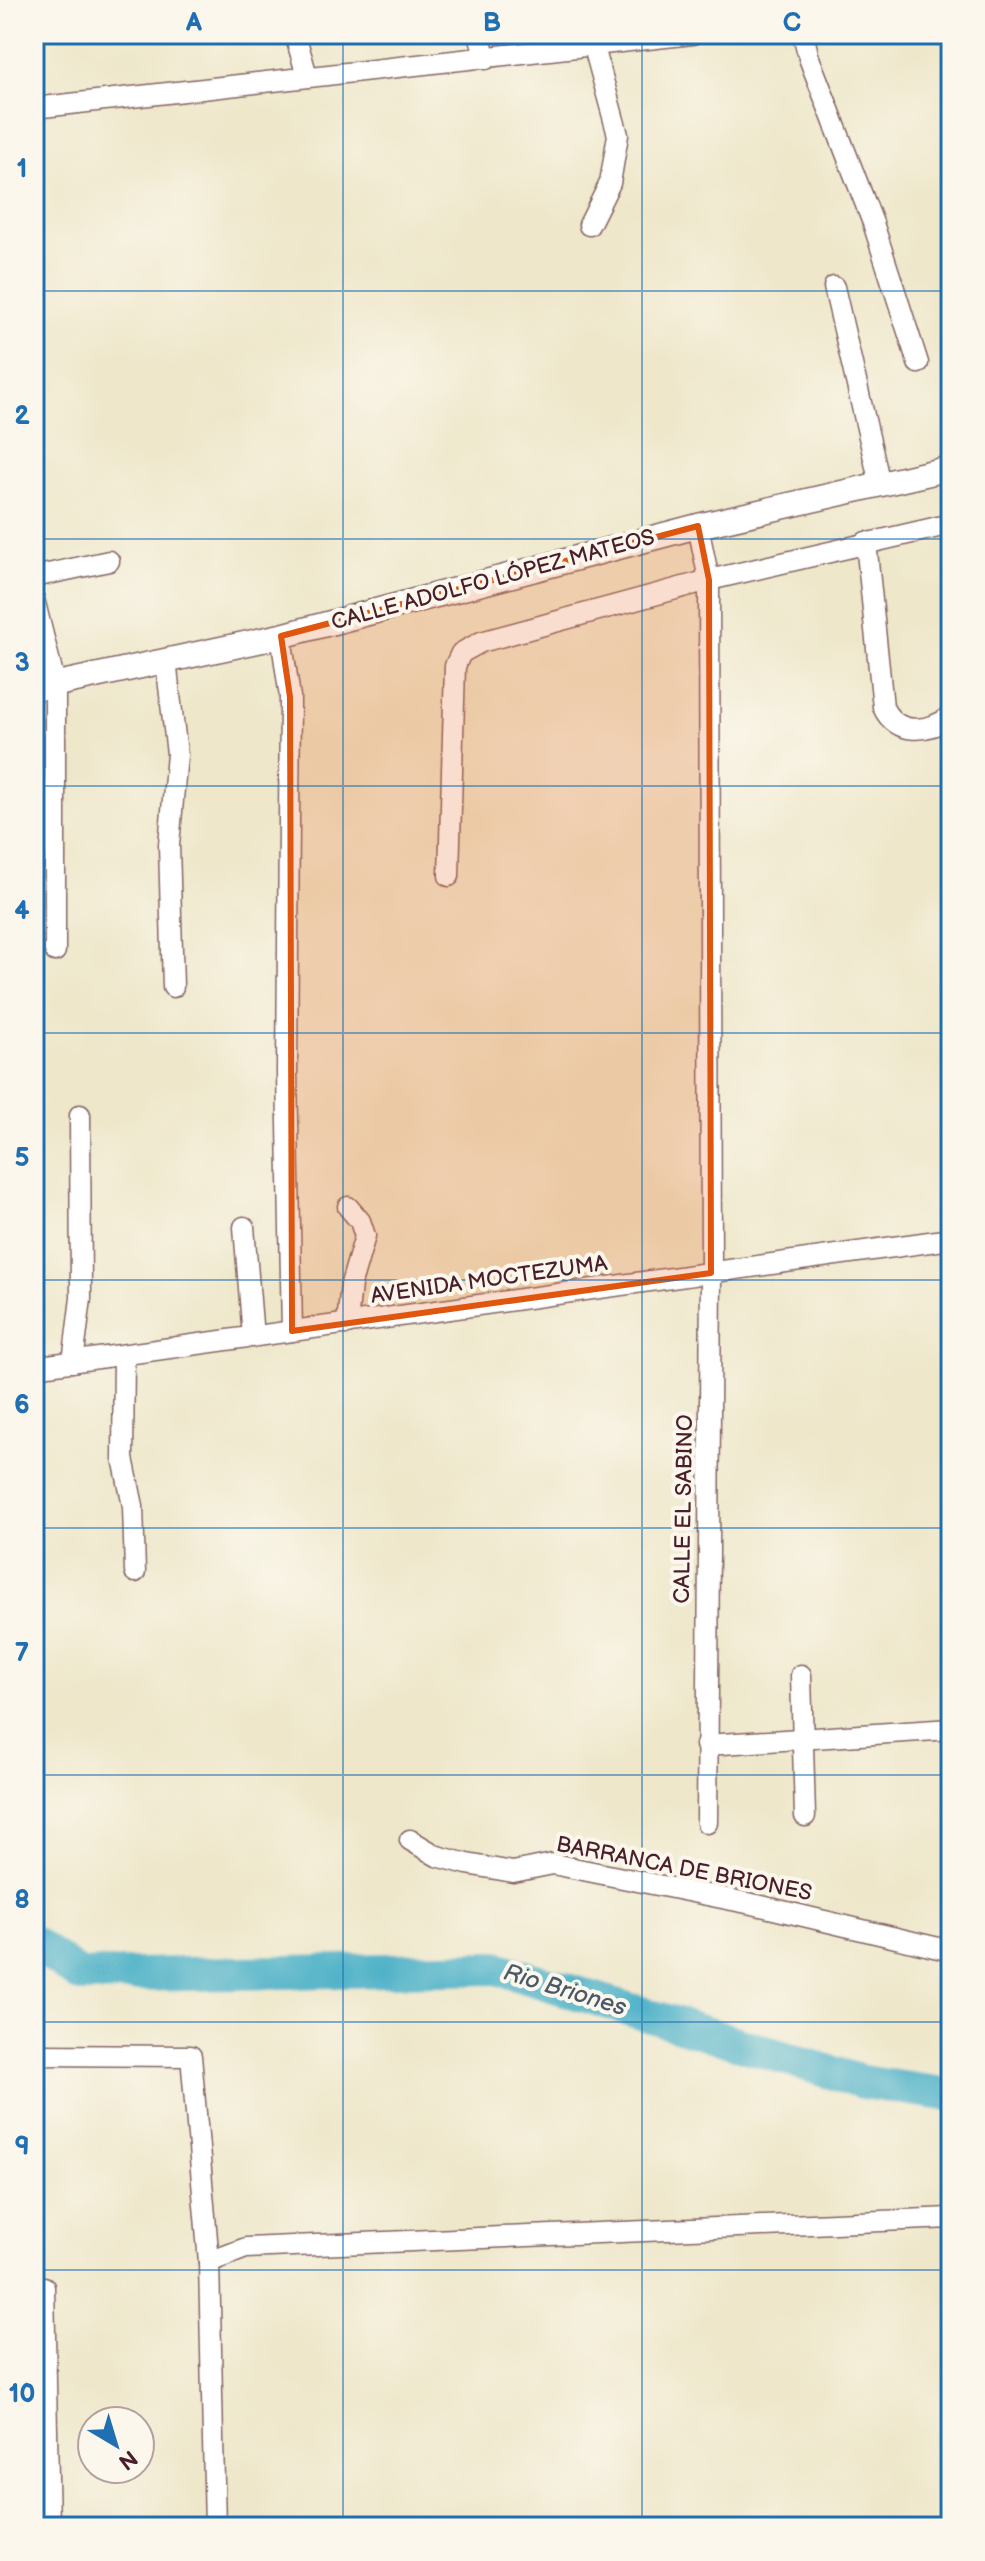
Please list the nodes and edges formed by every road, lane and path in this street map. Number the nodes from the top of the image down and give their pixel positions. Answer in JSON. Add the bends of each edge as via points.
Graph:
{"nodes":[{"id":1,"x":295,"y":34,"type":"edge"},
{"id":2,"x":479,"y":34,"type":"edge"},
{"id":3,"x":692,"y":34,"type":"edge"},
{"id":4,"x":803,"y":34,"type":"edge"},
{"id":5,"x":594,"y":47,"type":"junction"},
{"id":6,"x":486,"y":59,"type":"junction"},
{"id":7,"x":307,"y":76,"type":"junction"},
{"id":8,"x":34,"y":108,"type":"edge"},
{"id":9,"x":589,"y":225,"type":"dead end"},
{"id":10,"x":834,"y":287,"type":"dead end"},
{"id":11,"x":918,"y":363,"type":"dead end"},
{"id":12,"x":951,"y":468,"type":"edge"},
{"id":13,"x":880,"y":484,"type":"junction"},
{"id":14,"x":951,"y":524,"type":"edge"},
{"id":15,"x":698,"y":526,"type":"junction"},
{"id":16,"x":866,"y":542,"type":"junction"},
{"id":17,"x":109,"y":561,"type":"dead end"},
{"id":18,"x":34,"y":577,"type":"edge"},
{"id":19,"x":709,"y":580,"type":"junction"},
{"id":20,"x":34,"y":599,"type":"edge"},
{"id":21,"x":281,"y":636,"type":"junction"},
{"id":22,"x":166,"y":661,"type":"junction"},
{"id":23,"x":44,"y":686,"type":"edge"},
{"id":24,"x":951,"y":716,"type":"edge"},
{"id":25,"x":449,"y":876,"type":"dead end"},
{"id":26,"x":55,"y":951,"type":"dead end"},
{"id":27,"x":173,"y":987,"type":"dead end"},
{"id":28,"x":80,"y":1115,"type":"dead end"},
{"id":29,"x":348,"y":1207,"type":"dead end"},
{"id":30,"x":244,"y":1227,"type":"dead end"},
{"id":31,"x":951,"y":1239,"type":"edge"},
{"id":32,"x":711,"y":1273,"type":"junction"},
{"id":33,"x":347,"y":1324,"type":"junction"},
{"id":34,"x":292,"y":1331,"type":"junction"},
{"id":35,"x":253,"y":1337,"type":"junction"},
{"id":36,"x":124,"y":1355,"type":"junction"},
{"id":37,"x":73,"y":1362,"type":"junction"},
{"id":38,"x":34,"y":1367,"type":"edge"},
{"id":39,"x":135,"y":1572,"type":"dead end"},
{"id":40,"x":801,"y":1675,"type":"dead end"},
{"id":41,"x":951,"y":1729,"type":"edge"},
{"id":42,"x":802,"y":1739,"type":"junction"},
{"id":43,"x":706,"y":1745,"type":"junction"},
{"id":44,"x":805,"y":1816,"type":"dead end"},
{"id":45,"x":707,"y":1823,"type":"dead end"},
{"id":46,"x":410,"y":1840,"type":"dead end"},
{"id":47,"x":951,"y":1951,"type":"edge"},
{"id":48,"x":34,"y":2055,"type":"edge"},
{"id":49,"x":951,"y":2218,"type":"edge"},
{"id":50,"x":209,"y":2262,"type":"junction"},
{"id":51,"x":44,"y":2287,"type":"dead end"},
{"id":52,"x":49,"y":2527,"type":"edge"},
{"id":53,"x":215,"y":2527,"type":"edge"}],
"edges":[{"from":1,"to":7,"type":"street"},
{"from":2,"to":6,"type":"street"},
{"from":3,"to":5,"type":"street"},
{"from":4,"to":11,"type":"street"},
{"from":5,"to":6,"type":"street"},
{"from":5,"to":9,"type":"street","via":[[618,135],[610,183]]},
{"from":6,"to":7,"type":"street"},
{"from":7,"to":8,"type":"street"},
{"from":10,"to":13,"type":"street"},
{"from":12,"to":13,"type":"main road","name":"CALLE ADOLFO LÓPEZ MATEOS"},
{"from":13,"to":15,"type":"main road","name":"CALLE ADOLFO LÓPEZ MATEOS"},
{"from":14,"to":16,"type":"street"},
{"from":15,"to":19,"type":"street","name":"CALLE EL SABINO"},
{"from":15,"to":21,"type":"main road","name":"CALLE ADOLFO LÓPEZ MATEOS"},
{"from":16,"to":19,"type":"street"},
{"from":16,"to":24,"type":"street","via":[[883,707],[889,722],[920,729]]},
{"from":17,"to":18,"type":"street"},
{"from":19,"to":25,"type":"street","via":[[481,642],[461,653],[455,666]]},
{"from":19,"to":32,"type":"street","name":"CALLE EL SABINO"},
{"from":20,"to":23,"type":"street"},
{"from":21,"to":22,"type":"main road","name":"CALLE ADOLFO LÓPEZ MATEOS"},
{"from":21,"to":34,"type":"street","via":[[290,697],[287,1071]]},
{"from":22,"to":23,"type":"main road","name":"CALLE ADOLFO LÓPEZ MATEOS"},
{"from":22,"to":27,"type":"street","via":[[177,754],[169,845]]},
{"from":23,"to":26,"type":"street"},
{"from":28,"to":37,"type":"street","via":[[81,1298]]},
{"from":29,"to":33,"type":"street","via":[[365,1236],[351,1284]]},
{"from":30,"to":35,"type":"street"},
{"from":31,"to":32,"type":"street","name":"AVENIDA MOCTEZUMA"},
{"from":32,"to":33,"type":"street","name":"AVENIDA MOCTEZUMA"},
{"from":32,"to":43,"type":"street","name":"CALLE EL SABINO"},
{"from":33,"to":34,"type":"street","name":"AVENIDA MOCTEZUMA"},
{"from":34,"to":35,"type":"street","name":"AVENIDA MOCTEZUMA"},
{"from":35,"to":36,"type":"street","name":"AVENIDA MOCTEZUMA"},
{"from":36,"to":37,"type":"street","name":"AVENIDA MOCTEZUMA"},
{"from":36,"to":39,"type":"street","via":[[123,1458],[133,1506]]},
{"from":37,"to":38,"type":"street","name":"AVENIDA MOCTEZUMA"},
{"from":40,"to":42,"type":"street"},
{"from":41,"to":42,"type":"street"},
{"from":42,"to":43,"type":"street"},
{"from":42,"to":44,"type":"street"},
{"from":43,"to":45,"type":"street","name":"CALLE EL SABINO"},
{"from":46,"to":47,"type":"street","name":"BARRANCA DE BRIONES","via":[[437,1856],[467,1864],[513,1872],[553,1864]]},
{"from":48,"to":50,"type":"street","via":[[191,2056]]},
{"from":49,"to":50,"type":"street","via":[[246,2248]]},
{"from":50,"to":53,"type":"street"},
{"from":51,"to":52,"type":"street"}]}
